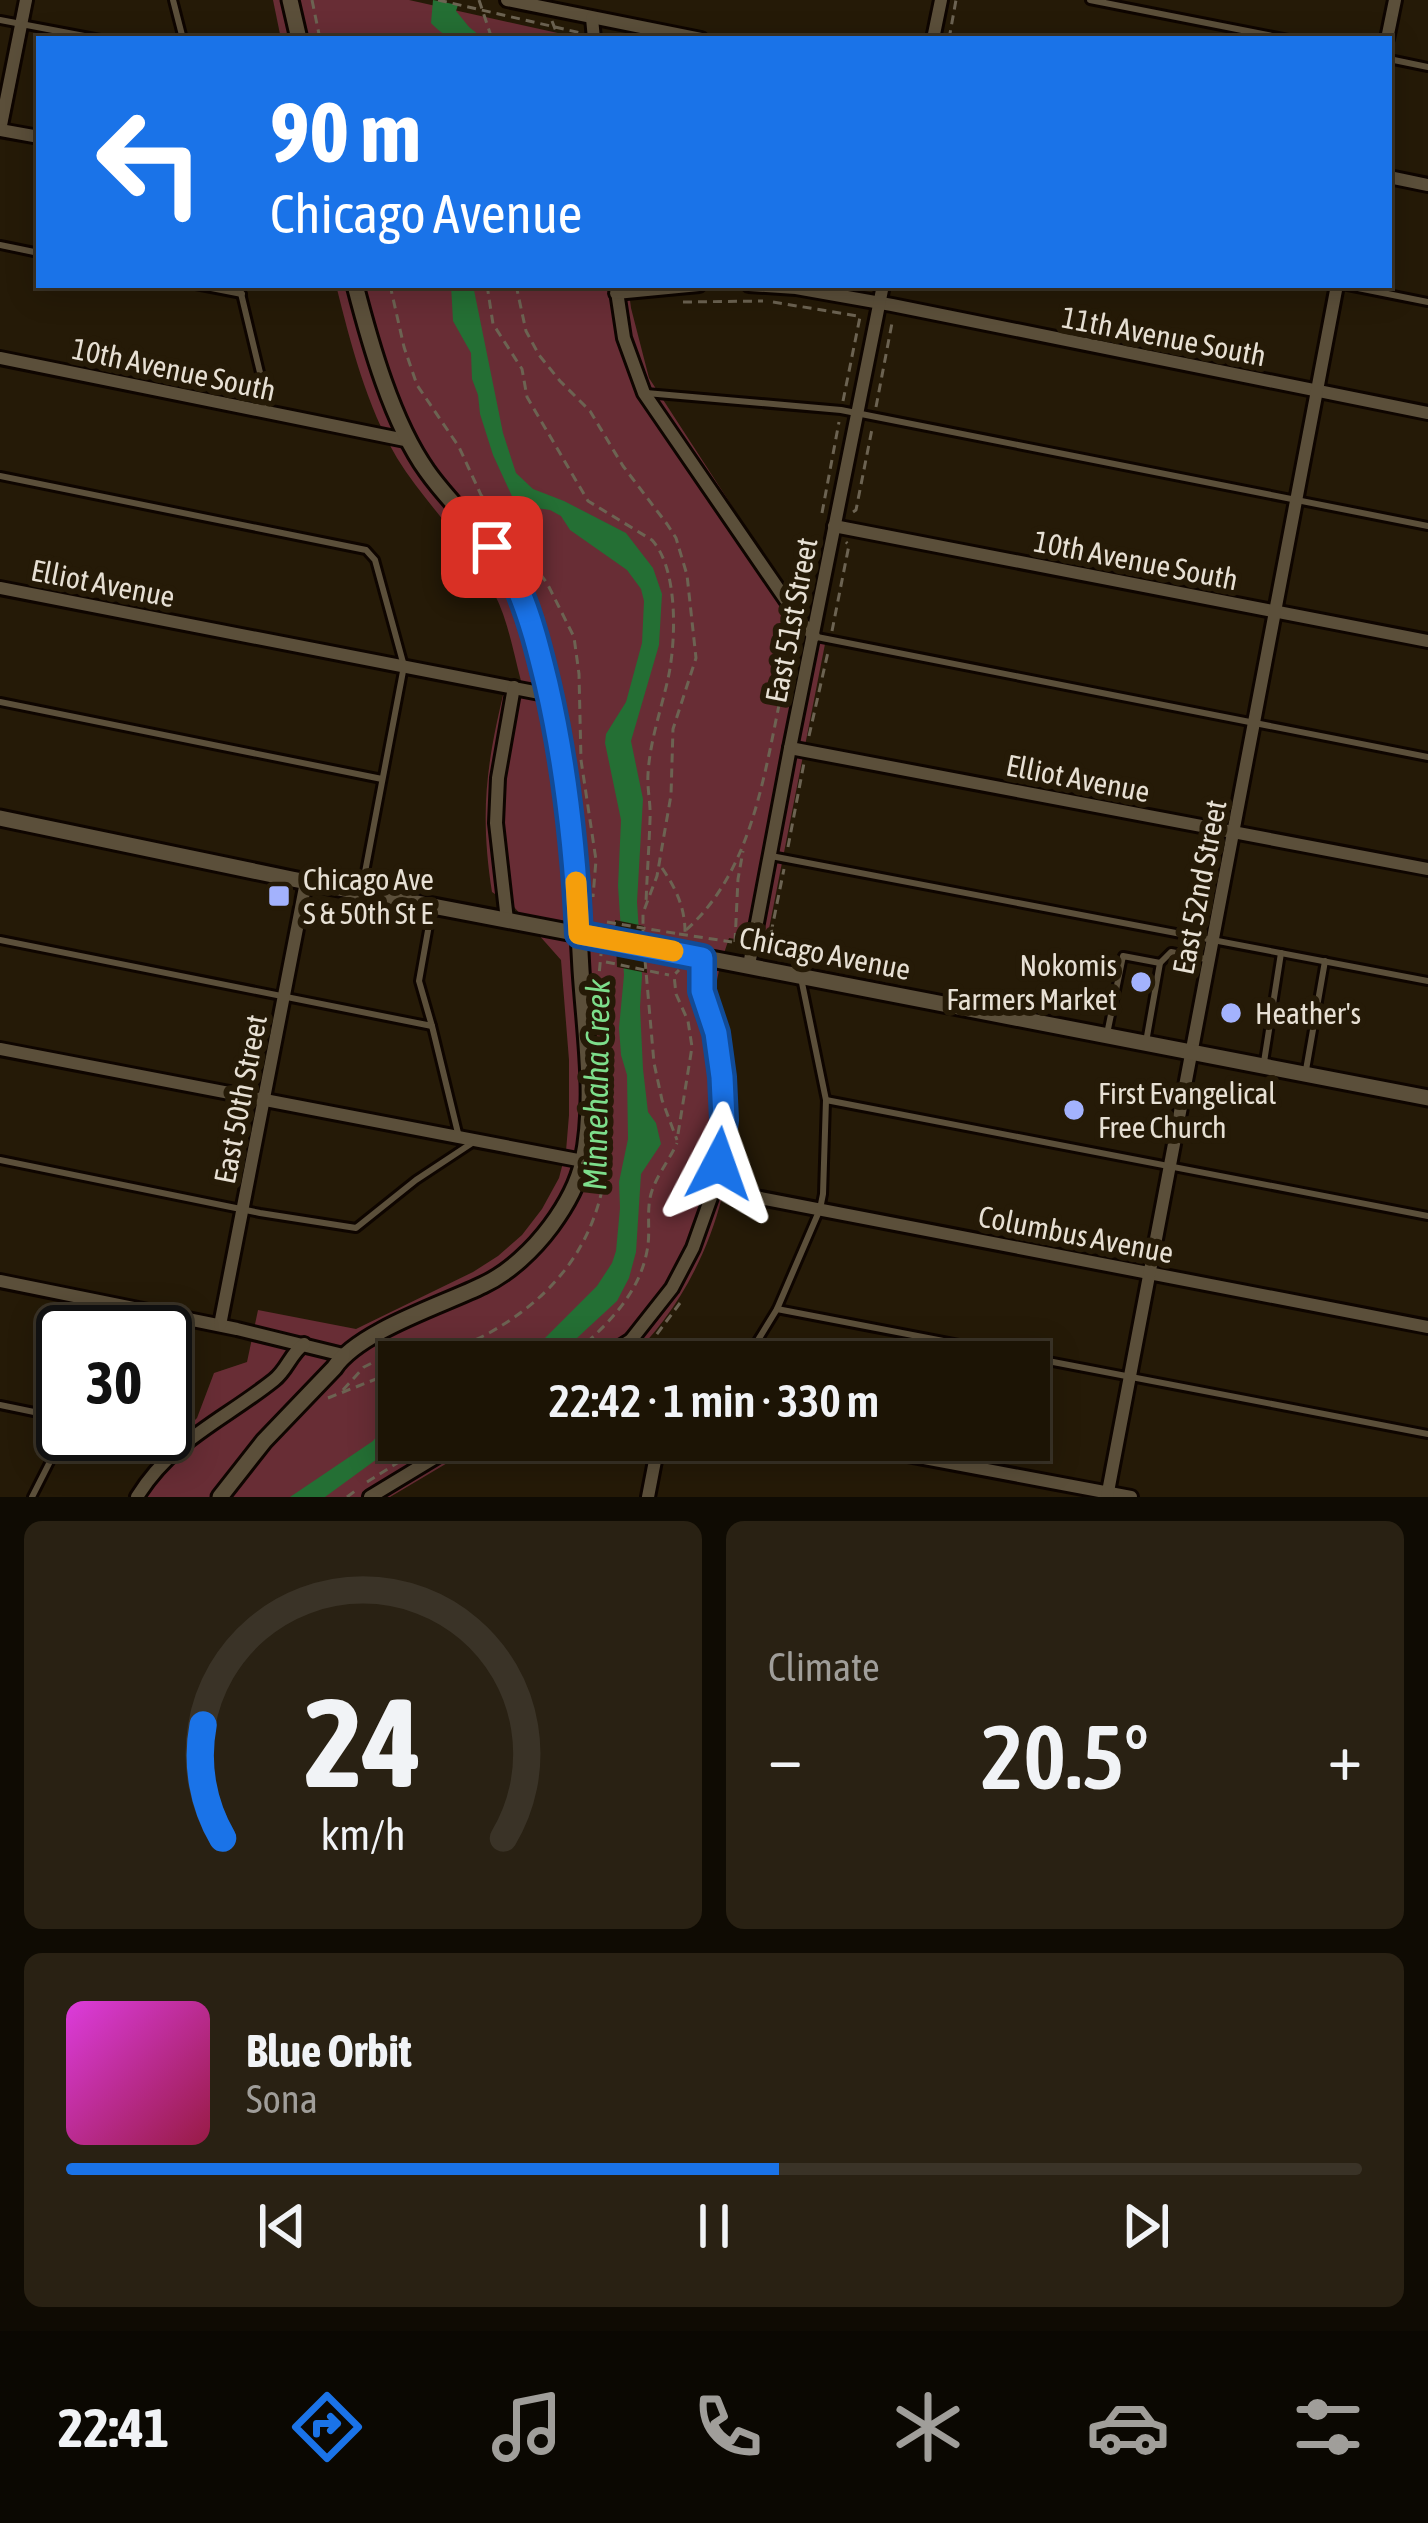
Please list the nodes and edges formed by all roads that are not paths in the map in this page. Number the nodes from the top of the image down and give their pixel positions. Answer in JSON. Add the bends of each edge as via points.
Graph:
{"nodes":[{"id":1,"x":26,"y":0,"type":"edge"},
{"id":2,"x":173,"y":0,"type":"edge"},
{"id":3,"x":290,"y":0,"type":"edge"},
{"id":4,"x":507,"y":0,"type":"edge"},
{"id":5,"x":941,"y":0,"type":"edge"},
{"id":6,"x":1090,"y":0,"type":"edge"},
{"id":7,"x":1395,"y":0,"type":"edge"},
{"id":8,"x":0,"y":20,"type":"edge"},
{"id":9,"x":20,"y":23,"type":"junction"},
{"id":10,"x":590,"y":28,"type":"edge"},
{"id":11,"x":85,"y":36,"type":"edge"},
{"id":12,"x":182,"y":36,"type":"edge"},
{"id":13,"x":298,"y":36,"type":"edge"},
{"id":14,"x":671,"y":36,"type":"edge"},
{"id":15,"x":934,"y":36,"type":"edge"},
{"id":16,"x":1273,"y":36,"type":"edge"},
{"id":17,"x":1389,"y":36,"type":"edge"},
{"id":18,"x":1392,"y":60,"type":"edge"},
{"id":19,"x":1428,"y":67,"type":"edge"},
{"id":20,"x":0,"y":130,"type":"edge"},
{"id":21,"x":36,"y":136,"type":"edge"},
{"id":22,"x":1392,"y":178,"type":"edge"},
{"id":23,"x":1428,"y":185,"type":"edge"},
{"id":24,"x":0,"y":245,"type":"edge"},
{"id":25,"x":36,"y":252,"type":"edge"},
{"id":26,"x":356,"y":288,"type":"edge"},
{"id":27,"x":784,"y":288,"type":"edge"},
{"id":28,"x":882,"y":288,"type":"edge"},
{"id":29,"x":1339,"y":288,"type":"edge"},
{"id":30,"x":1356,"y":288,"type":"edge"},
{"id":31,"x":616,"y":289,"type":"edge"},
{"id":32,"x":240,"y":290,"type":"edge"},
{"id":33,"x":1428,"y":302,"type":"edge"},
{"id":34,"x":880,"y":303,"type":"junction"},
{"id":35,"x":0,"y":358,"type":"edge"},
{"id":36,"x":1317,"y":391,"type":"junction"},
{"id":37,"x":644,"y":393,"type":"junction"},
{"id":38,"x":1428,"y":413,"type":"edge"},
{"id":39,"x":270,"y":414,"type":"junction"},
{"id":40,"x":858,"y":414,"type":"junction"},
{"id":41,"x":410,"y":441,"type":"junction"},
{"id":42,"x":0,"y":476,"type":"edge"},
{"id":43,"x":1297,"y":501,"type":"junction"},
{"id":44,"x":835,"y":526,"type":"junction"},
{"id":45,"x":1428,"y":526,"type":"edge"},
{"id":46,"x":0,"y":588,"type":"edge"},
{"id":47,"x":1275,"y":612,"type":"junction"},
{"id":48,"x":814,"y":636,"type":"junction"},
{"id":49,"x":1428,"y":641,"type":"edge"},
{"id":50,"x":404,"y":666,"type":"junction"},
{"id":51,"x":514,"y":687,"type":"junction"},
{"id":52,"x":550,"y":695,"type":"junction"},
{"id":53,"x":0,"y":703,"type":"edge"},
{"id":54,"x":1253,"y":723,"type":"junction"},
{"id":55,"x":790,"y":748,"type":"junction"},
{"id":56,"x":1428,"y":757,"type":"edge"},
{"id":57,"x":382,"y":779,"type":"junction"},
{"id":58,"x":0,"y":818,"type":"edge"},
{"id":59,"x":1233,"y":832,"type":"junction"},
{"id":60,"x":770,"y":855,"type":"junction"},
{"id":61,"x":1428,"y":869,"type":"edge"},
{"id":62,"x":306,"y":882,"type":"junction"},
{"id":63,"x":361,"y":892,"type":"junction"},
{"id":64,"x":432,"y":906,"type":"junction"},
{"id":65,"x":507,"y":920,"type":"junction"},
{"id":66,"x":579,"y":934,"type":"junction"},
{"id":67,"x":0,"y":940,"type":"edge"},
{"id":68,"x":1214,"y":940,"type":"junction"},
{"id":69,"x":1281,"y":953,"type":"junction"},
{"id":70,"x":702,"y":958,"type":"junction"},
{"id":71,"x":1210,"y":960,"type":"junction"},
{"id":72,"x":1325,"y":961,"type":"junction"},
{"id":73,"x":1160,"y":963,"type":"junction"},
{"id":74,"x":749,"y":964,"type":"junction"},
{"id":75,"x":801,"y":975,"type":"junction"},
{"id":76,"x":1428,"y":981,"type":"edge"},
{"id":77,"x":284,"y":998,"type":"junction"},
{"id":78,"x":431,"y":1026,"type":"junction"},
{"id":79,"x":1108,"y":1034,"type":"junction"},
{"id":80,"x":1146,"y":1042,"type":"junction"},
{"id":81,"x":0,"y":1049,"type":"edge"},
{"id":82,"x":1192,"y":1051,"type":"junction"},
{"id":83,"x":1263,"y":1064,"type":"junction"},
{"id":84,"x":1306,"y":1075,"type":"junction"},
{"id":85,"x":1428,"y":1098,"type":"edge"},
{"id":86,"x":265,"y":1099,"type":"junction"},
{"id":87,"x":826,"y":1100,"type":"junction"},
{"id":88,"x":459,"y":1136,"type":"junction"},
{"id":89,"x":476,"y":1140,"type":"junction"},
{"id":90,"x":0,"y":1160,"type":"edge"},
{"id":91,"x":583,"y":1161,"type":"junction"},
{"id":92,"x":1171,"y":1165,"type":"junction"},
{"id":93,"x":714,"y":1189,"type":"junction"},
{"id":94,"x":243,"y":1209,"type":"junction"},
{"id":95,"x":820,"y":1209,"type":"junction"},
{"id":96,"x":1428,"y":1216,"type":"edge"},
{"id":97,"x":1149,"y":1273,"type":"junction"},
{"id":98,"x":0,"y":1281,"type":"edge"},
{"id":99,"x":117,"y":1305,"type":"edge"},
{"id":100,"x":777,"y":1309,"type":"junction"},
{"id":101,"x":192,"y":1320,"type":"edge"},
{"id":102,"x":220,"y":1325,"type":"junction"},
{"id":103,"x":1428,"y":1327,"type":"edge"},
{"id":104,"x":631,"y":1340,"type":"edge"},
{"id":105,"x":757,"y":1341,"type":"edge"},
{"id":106,"x":304,"y":1344,"type":"junction"},
{"id":107,"x":343,"y":1355,"type":"junction"},
{"id":108,"x":1130,"y":1377,"type":"junction"},
{"id":109,"x":0,"y":1405,"type":"edge"},
{"id":110,"x":36,"y":1412,"type":"edge"},
{"id":111,"x":1428,"y":1434,"type":"edge"},
{"id":112,"x":50,"y":1461,"type":"edge"},
{"id":113,"x":429,"y":1461,"type":"edge"},
{"id":114,"x":655,"y":1461,"type":"edge"},
{"id":115,"x":935,"y":1461,"type":"edge"},
{"id":116,"x":1107,"y":1495,"type":"edge"},
{"id":117,"x":32,"y":1497,"type":"edge"},
{"id":118,"x":137,"y":1497,"type":"edge"},
{"id":119,"x":220,"y":1497,"type":"edge"},
{"id":120,"x":370,"y":1497,"type":"edge"},
{"id":121,"x":648,"y":1497,"type":"edge"},
{"id":122,"x":1131,"y":1497,"type":"edge"}],
"edges":[{"from":1,"to":9,"type":"street"},
{"from":2,"to":12,"type":"lane"},
{"from":3,"to":13,"type":"street"},
{"from":4,"to":10,"type":"street"},
{"from":5,"to":15,"type":"street"},
{"from":6,"to":16,"type":"lane"},
{"from":7,"to":17,"type":"street"},
{"from":8,"to":9,"type":"lane"},
{"from":9,"to":11,"type":"lane"},
{"from":9,"to":20,"type":"street"},
{"from":10,"to":14,"type":"street"},
{"from":18,"to":19,"type":"lane"},
{"from":20,"to":21,"type":"street"},
{"from":22,"to":23,"type":"street"},
{"from":24,"to":25,"type":"lane"},
{"from":26,"to":41,"type":"street"},
{"from":27,"to":34,"type":"street","name":"11th Avenue South"},
{"from":28,"to":34,"type":"street","name":"East 51st Street"},
{"from":29,"to":36,"type":"street","name":"East 52nd Street"},
{"from":30,"to":33,"type":"lane"},
{"from":31,"to":37,"type":"street"},
{"from":32,"to":39,"type":"lane"},
{"from":34,"to":36,"type":"street","name":"11th Avenue South"},
{"from":34,"to":40,"type":"street","name":"East 51st Street"},
{"from":35,"to":39,"type":"street","name":"10th Avenue South"},
{"from":36,"to":38,"type":"street","name":"11th Avenue South"},
{"from":36,"to":43,"type":"street","name":"East 52nd Street"},
{"from":37,"to":40,"type":"lane"},
{"from":37,"to":48,"type":"street"},
{"from":39,"to":41,"type":"street","name":"10th Avenue South"},
{"from":40,"to":43,"type":"lane"},
{"from":40,"to":44,"type":"street","name":"East 51st Street"},
{"from":41,"to":52,"type":"street","via":[[515,582]]},
{"from":42,"to":50,"type":"lane","via":[[366,550]]},
{"from":43,"to":45,"type":"lane"},
{"from":43,"to":47,"type":"street","name":"East 52nd Street"},
{"from":44,"to":47,"type":"street","name":"10th Avenue South"},
{"from":44,"to":48,"type":"street","name":"East 51st Street"},
{"from":46,"to":50,"type":"street","name":"Elliot Avenue"},
{"from":47,"to":49,"type":"street","name":"10th Avenue South"},
{"from":47,"to":54,"type":"street","name":"East 52nd Street"},
{"from":48,"to":54,"type":"lane"},
{"from":48,"to":55,"type":"street","name":"East 51st Street"},
{"from":50,"to":51,"type":"street","name":"Elliot Avenue"},
{"from":50,"to":57,"type":"lane"},
{"from":51,"to":52,"type":"street","name":"Elliot Avenue"},
{"from":51,"to":65,"type":"street","via":[[496,823]]},
{"from":52,"to":66,"type":"street"},
{"from":53,"to":57,"type":"lane"},
{"from":54,"to":56,"type":"lane"},
{"from":54,"to":59,"type":"street","name":"East 52nd Street"},
{"from":55,"to":59,"type":"street","name":"Elliot Avenue"},
{"from":55,"to":60,"type":"street","name":"East 51st Street"},
{"from":57,"to":63,"type":"lane"},
{"from":58,"to":62,"type":"street","name":"Chicago Avenue"},
{"from":59,"to":61,"type":"street","name":"Elliot Avenue"},
{"from":59,"to":68,"type":"street","name":"East 52nd Street"},
{"from":60,"to":68,"type":"lane"},
{"from":60,"to":74,"type":"street","name":"East 51st Street"},
{"from":62,"to":63,"type":"street","name":"Chicago Avenue"},
{"from":62,"to":77,"type":"street","name":"East 50th Street"},
{"from":63,"to":64,"type":"street","name":"Chicago Avenue"},
{"from":64,"to":65,"type":"street","name":"Chicago Avenue"},
{"from":64,"to":78,"type":"lane","via":[[418,981]]},
{"from":65,"to":66,"type":"street","name":"Chicago Avenue"},
{"from":66,"to":70,"type":"street","name":"Chicago Avenue","bridge":true,"via":[[682,938]]},
{"from":66,"to":91,"type":"street","via":[[588,1067]]},
{"from":67,"to":77,"type":"lane"},
{"from":68,"to":69,"type":"lane"},
{"from":68,"to":71,"type":"street","name":"East 52nd Street"},
{"from":69,"to":72,"type":"lane"},
{"from":69,"to":83,"type":"lane"},
{"from":70,"to":74,"type":"street","name":"Chicago Avenue"},
{"from":70,"to":93,"type":"street","via":[[722,1077]]},
{"from":71,"to":73,"type":"lane","via":[[1172,952]]},
{"from":71,"to":82,"type":"street","name":"East 52nd Street"},
{"from":72,"to":76,"type":"lane"},
{"from":72,"to":84,"type":"lane"},
{"from":73,"to":79,"type":"lane","via":[[1124,956]]},
{"from":73,"to":80,"type":"lane"},
{"from":74,"to":75,"type":"street","name":"Chicago Avenue"},
{"from":75,"to":79,"type":"street","name":"Chicago Avenue"},
{"from":75,"to":87,"type":"lane"},
{"from":77,"to":78,"type":"lane"},
{"from":77,"to":86,"type":"street","name":"East 50th Street"},
{"from":78,"to":88,"type":"lane"},
{"from":79,"to":80,"type":"street","name":"Chicago Avenue"},
{"from":80,"to":82,"type":"street","name":"Chicago Avenue"},
{"from":81,"to":86,"type":"street"},
{"from":82,"to":83,"type":"street","name":"Chicago Avenue"},
{"from":82,"to":92,"type":"street","name":"East 52nd Street"},
{"from":83,"to":84,"type":"street","name":"Chicago Avenue"},
{"from":84,"to":85,"type":"street","name":"Chicago Avenue"},
{"from":86,"to":88,"type":"street"},
{"from":86,"to":94,"type":"street","name":"East 50th Street"},
{"from":87,"to":92,"type":"lane"},
{"from":87,"to":95,"type":"lane"},
{"from":88,"to":89,"type":"street"},
{"from":89,"to":91,"type":"street"},
{"from":89,"to":94,"type":"lane","via":[[356,1228]]},
{"from":90,"to":94,"type":"lane"},
{"from":91,"to":107,"type":"street","via":[[552,1225],[508,1270]]},
{"from":92,"to":96,"type":"lane"},
{"from":92,"to":97,"type":"street","name":"East 52nd Street"},
{"from":93,"to":95,"type":"street","name":"Columbus Avenue"},
{"from":93,"to":104,"type":"street","via":[[672,1288]]},
{"from":94,"to":102,"type":"street","name":"East 50th Street"},
{"from":95,"to":97,"type":"street","name":"Columbus Avenue"},
{"from":95,"to":100,"type":"lane"},
{"from":97,"to":103,"type":"street","name":"Columbus Avenue"},
{"from":97,"to":108,"type":"street","name":"East 52nd Street"},
{"from":98,"to":99,"type":"street"},
{"from":100,"to":105,"type":"lane"},
{"from":100,"to":108,"type":"lane"},
{"from":101,"to":102,"type":"street"},
{"from":102,"to":106,"type":"street"},
{"from":106,"to":107,"type":"street"},
{"from":106,"to":118,"type":"street","via":[[278,1377],[173,1452]]},
{"from":107,"to":119,"type":"street"},
{"from":108,"to":111,"type":"lane"},
{"from":108,"to":116,"type":"street","name":"East 52nd Street"},
{"from":109,"to":110,"type":"lane"},
{"from":112,"to":117,"type":"lane"},
{"from":113,"to":120,"type":"street"},
{"from":114,"to":121,"type":"street"},
{"from":115,"to":116,"type":"street"},
{"from":116,"to":122,"type":"street"}]}
